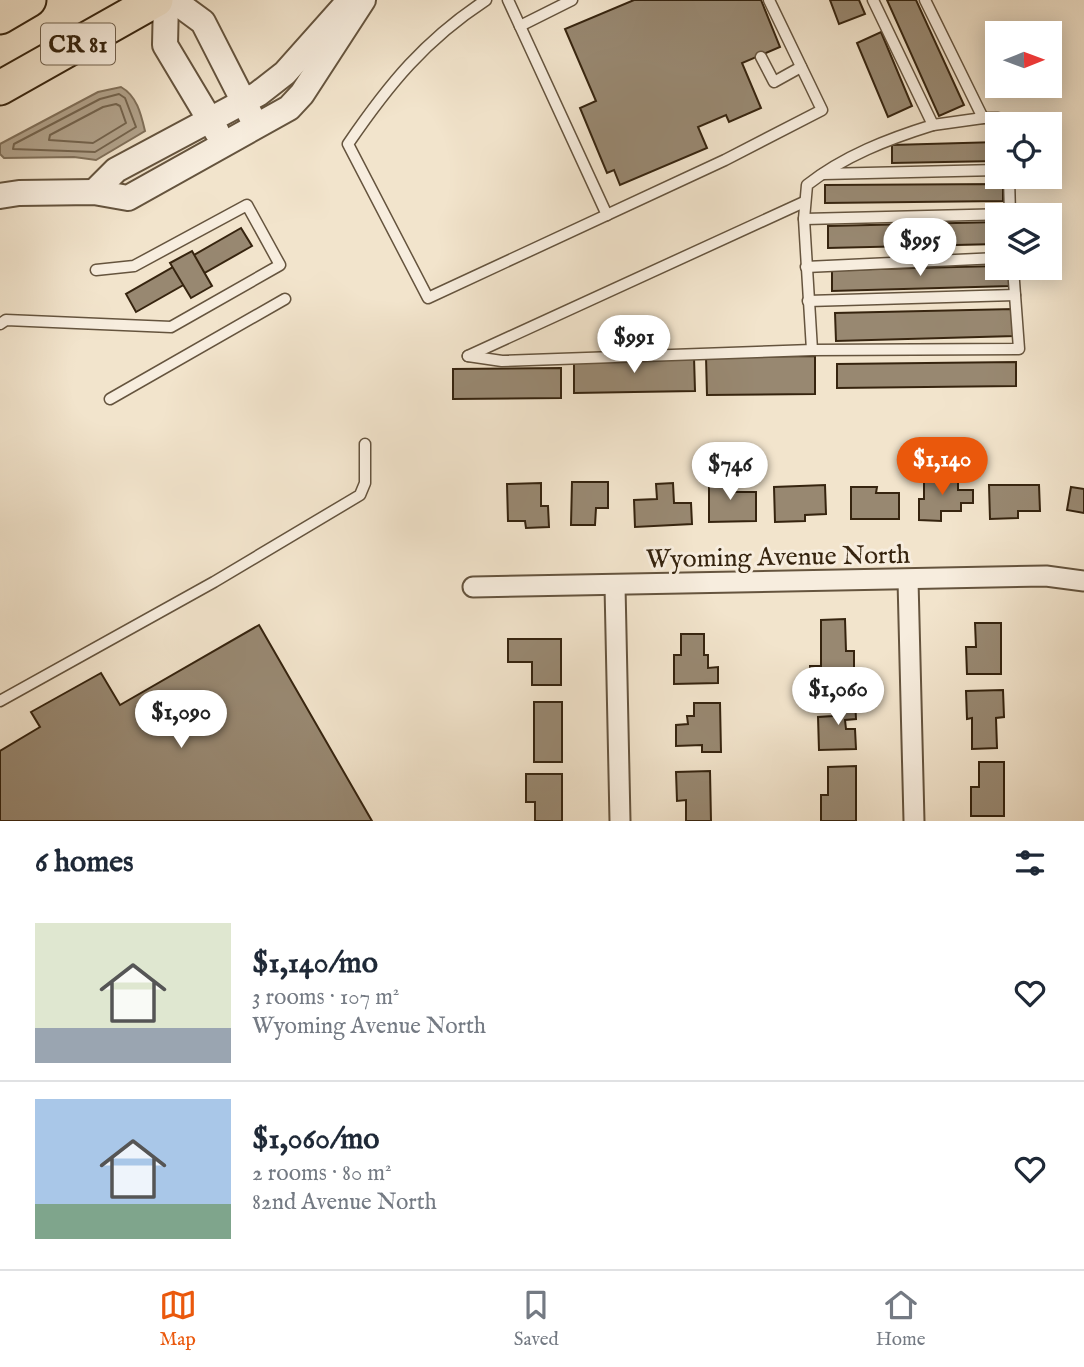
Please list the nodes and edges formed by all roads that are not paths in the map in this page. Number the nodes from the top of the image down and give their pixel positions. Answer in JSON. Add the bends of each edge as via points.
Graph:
{"nodes":[{"id":1,"x":29,"y":0,"type":"edge"},
{"id":2,"x":156,"y":0,"type":"edge"},
{"id":3,"x":166,"y":0,"type":"edge"},
{"id":4,"x":173,"y":0,"type":"edge"},
{"id":5,"x":350,"y":0,"type":"edge"},
{"id":6,"x":363,"y":0,"type":"edge"},
{"id":7,"x":486,"y":0,"type":"edge"},
{"id":8,"x":508,"y":0,"type":"edge"},
{"id":9,"x":572,"y":0,"type":"edge"},
{"id":10,"x":769,"y":0,"type":"edge"},
{"id":11,"x":873,"y":0,"type":"edge"},
{"id":12,"x":925,"y":0,"type":"edge"},
{"id":13,"x":0,"y":17,"type":"edge"},
{"id":14,"x":520,"y":26,"type":"junction"},
{"id":15,"x":761,"y":57,"type":"dead end"},
{"id":16,"x":801,"y":67,"type":"junction"},
{"id":17,"x":0,"y":88,"type":"edge"},
{"id":18,"x":244,"y":102,"type":"junction"},
{"id":19,"x":984,"y":118,"type":"joint"},
{"id":20,"x":210,"y":120,"type":"junction"},
{"id":21,"x":933,"y":125,"type":"junction"},
{"id":22,"x":255,"y":127,"type":"junction"},
{"id":23,"x":224,"y":145,"type":"junction"},
{"id":24,"x":985,"y":170,"type":"edge"},
{"id":25,"x":821,"y":174,"type":"junction"},
{"id":26,"x":94,"y":192,"type":"junction"},
{"id":27,"x":0,"y":196,"type":"edge"},
{"id":28,"x":804,"y":202,"type":"junction"},
{"id":29,"x":607,"y":215,"type":"junction"},
{"id":30,"x":985,"y":215,"type":"edge"},
{"id":31,"x":804,"y":219,"type":"junction"},
{"id":32,"x":985,"y":259,"type":"edge"},
{"id":33,"x":806,"y":267,"type":"junction"},
{"id":34,"x":96,"y":270,"type":"dead end"},
{"id":35,"x":1014,"y":280,"type":"edge"},
{"id":36,"x":1015,"y":295,"type":"junction"},
{"id":37,"x":285,"y":299,"type":"dead end"},
{"id":38,"x":808,"y":301,"type":"junction"},
{"id":39,"x":0,"y":324,"type":"edge"},
{"id":40,"x":812,"y":350,"type":"junction"},
{"id":41,"x":110,"y":399,"type":"dead end"},
{"id":42,"x":365,"y":444,"type":"dead end"},
{"id":43,"x":908,"y":580,"type":"junction"},
{"id":44,"x":1084,"y":581,"type":"edge"},
{"id":45,"x":615,"y":586,"type":"junction"},
{"id":46,"x":473,"y":587,"type":"dead end"},
{"id":47,"x":0,"y":701,"type":"edge"},
{"id":48,"x":620,"y":821,"type":"edge"},
{"id":49,"x":914,"y":821,"type":"edge"}],
"edges":[{"from":1,"to":13,"type":"highway","number":"CR 81"},
{"from":2,"to":17,"type":"highway","number":"CR 81"},
{"from":3,"to":20,"type":"street","via":[[165,45]]},
{"from":4,"to":18,"type":"street","via":[[203,22]]},
{"from":5,"to":18,"type":"street","via":[[285,73]]},
{"from":6,"to":22,"type":"street","via":[[302,94],[289,108]]},
{"from":7,"to":29,"type":"lane","via":[[453,22],[414,58],[348,144],[428,298]]},
{"from":8,"to":14,"type":"lane"},
{"from":9,"to":14,"type":"lane"},
{"from":10,"to":16,"type":"lane"},
{"from":11,"to":21,"type":"lane"},
{"from":12,"to":19,"type":"lane"},
{"from":14,"to":29,"type":"lane"},
{"from":15,"to":16,"type":"lane","via":[[774,82]]},
{"from":16,"to":29,"type":"lane","via":[[821,110]]},
{"from":18,"to":20,"type":"street"},
{"from":18,"to":22,"type":"street"},
{"from":19,"to":21,"type":"lane"},
{"from":20,"to":23,"type":"street"},
{"from":20,"to":26,"type":"street","via":[[116,170]]},
{"from":21,"to":25,"type":"lane","via":[[885,140]]},
{"from":22,"to":23,"type":"street"},
{"from":23,"to":26,"type":"street","via":[[128,198]]},
{"from":24,"to":25,"type":"lane"},
{"from":25,"to":28,"type":"lane","via":[[807,185]]},
{"from":26,"to":27,"type":"street"},
{"from":28,"to":31,"type":"lane"},
{"from":28,"to":40,"type":"lane","via":[[468,356],[502,361]]},
{"from":30,"to":31,"type":"lane"},
{"from":31,"to":33,"type":"lane"},
{"from":32,"to":33,"type":"lane"},
{"from":33,"to":38,"type":"lane"},
{"from":34,"to":39,"type":"lane","via":[[134,266],[247,205],[279,265],[171,327],[6,320]]},
{"from":35,"to":36,"type":"lane"},
{"from":36,"to":38,"type":"lane"},
{"from":36,"to":40,"type":"lane","via":[[1019,349]]},
{"from":37,"to":41,"type":"lane"},
{"from":38,"to":40,"type":"lane"},
{"from":42,"to":47,"type":"lane","via":[[365,483],[360,495]]},
{"from":43,"to":44,"type":"street","name":"Wyoming Avenue North","via":[[1046,576]]},
{"from":43,"to":45,"type":"street","name":"Wyoming Avenue North"},
{"from":43,"to":49,"type":"street"},
{"from":45,"to":46,"type":"street","name":"Wyoming Avenue North"},
{"from":45,"to":48,"type":"street"}]}
